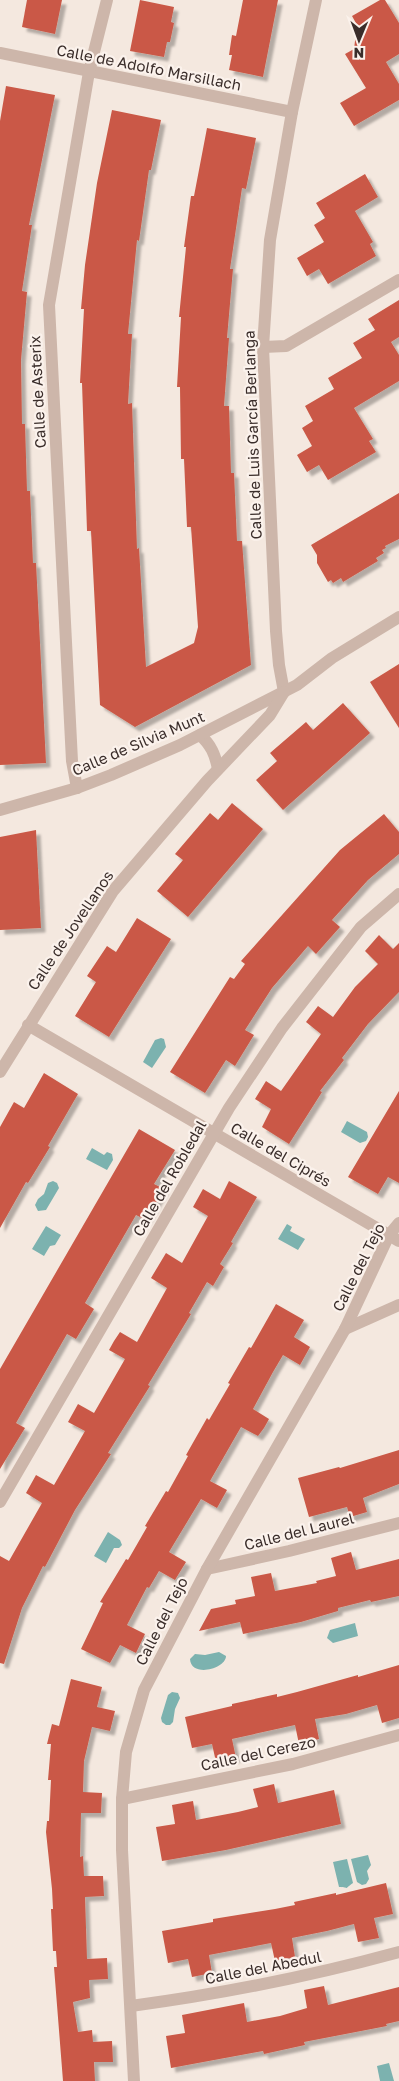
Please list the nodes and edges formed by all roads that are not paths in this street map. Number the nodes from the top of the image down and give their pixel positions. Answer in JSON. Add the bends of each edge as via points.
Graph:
{"nodes":[{"id":1,"x":107,"y":0,"type":"edge"},
{"id":2,"x":316,"y":0,"type":"edge"},
{"id":3,"x":0,"y":53,"type":"edge"},
{"id":4,"x":89,"y":72,"type":"junction"},
{"id":5,"x":292,"y":112,"type":"junction"},
{"id":6,"x":399,"y":280,"type":"edge"},
{"id":7,"x":263,"y":347,"type":"junction"},
{"id":8,"x":399,"y":617,"type":"edge"},
{"id":9,"x":284,"y":692,"type":"junction"},
{"id":10,"x":200,"y":735,"type":"junction"},
{"id":11,"x":218,"y":769,"type":"junction"},
{"id":12,"x":78,"y":788,"type":"junction"},
{"id":13,"x":0,"y":810,"type":"edge"},
{"id":14,"x":399,"y":894,"type":"edge"},
{"id":15,"x":28,"y":1025,"type":"junction"},
{"id":16,"x":0,"y":1072,"type":"edge"},
{"id":17,"x":214,"y":1134,"type":"junction"},
{"id":18,"x":399,"y":1223,"type":"edge"},
{"id":19,"x":394,"y":1238,"type":"edge"},
{"id":20,"x":399,"y":1305,"type":"edge"},
{"id":21,"x":345,"y":1329,"type":"junction"},
{"id":22,"x":0,"y":1502,"type":"edge"},
{"id":23,"x":399,"y":1522,"type":"edge"},
{"id":24,"x":207,"y":1569,"type":"junction"},
{"id":25,"x":399,"y":1736,"type":"edge"},
{"id":26,"x":122,"y":1799,"type":"junction"},
{"id":27,"x":399,"y":1952,"type":"edge"},
{"id":28,"x":131,"y":2006,"type":"junction"},
{"id":29,"x":134,"y":2081,"type":"edge"}],
"edges":[{"from":1,"to":4,"type":"street","name":"Calle de Asterix"},
{"from":2,"to":5,"type":"street","name":"Calle de Luis García Berlanga"},
{"from":3,"to":4,"type":"street","name":"Calle de Adolfo Marsillach"},
{"from":4,"to":5,"type":"street","name":"Calle de Adolfo Marsillach"},
{"from":4,"to":12,"type":"street","name":"Calle de Asterix","via":[[49,305],[72,762]]},
{"from":5,"to":7,"type":"street","name":"Calle de Luis García Berlanga","via":[[270,240]]},
{"from":6,"to":7,"type":"street","via":[[286,346]]},
{"from":7,"to":9,"type":"street","name":"Calle de Luis García Berlanga","via":[[276,631]]},
{"from":8,"to":9,"type":"street","name":"Calle de Jovellanos"},
{"from":9,"to":10,"type":"street","name":"Calle de Silvia Munt"},
{"from":9,"to":11,"type":"street","name":"Calle de Jovellanos","via":[[270,715]]},
{"from":10,"to":11,"type":"street","via":[[210,744]]},
{"from":10,"to":12,"type":"street","name":"Calle de Silvia Munt"},
{"from":11,"to":15,"type":"street","name":"Calle de Jovellanos","via":[[113,891]]},
{"from":12,"to":13,"type":"street","name":"Calle de Silvia Munt"},
{"from":14,"to":17,"type":"street","name":"Calle del Robledal","via":[[361,927],[282,1028]]},
{"from":15,"to":16,"type":"street","name":"Calle de Jovellanos"},
{"from":15,"to":17,"type":"street","name":"Calle del Ciprés"},
{"from":17,"to":19,"type":"street","name":"Calle del Ciprés"},
{"from":17,"to":22,"type":"street","name":"Calle del Robledal"},
{"from":18,"to":19,"type":"street","name":"Calle del Tejo"},
{"from":19,"to":21,"type":"street","name":"Calle del Tejo"},
{"from":20,"to":21,"type":"street"},
{"from":21,"to":24,"type":"street","name":"Calle del Tejo"},
{"from":23,"to":24,"type":"street","name":"Calle del Laurel"},
{"from":24,"to":26,"type":"street","name":"Calle del Tejo","via":[[144,1690],[126,1752]]},
{"from":25,"to":26,"type":"street","name":"Calle del Cerezo","via":[[293,1764]]},
{"from":26,"to":28,"type":"street","name":"Calle del Tejo"},
{"from":27,"to":28,"type":"street","name":"Calle del Abedul","via":[[330,1971]]},
{"from":28,"to":29,"type":"street","name":"Calle del Tejo"}]}
